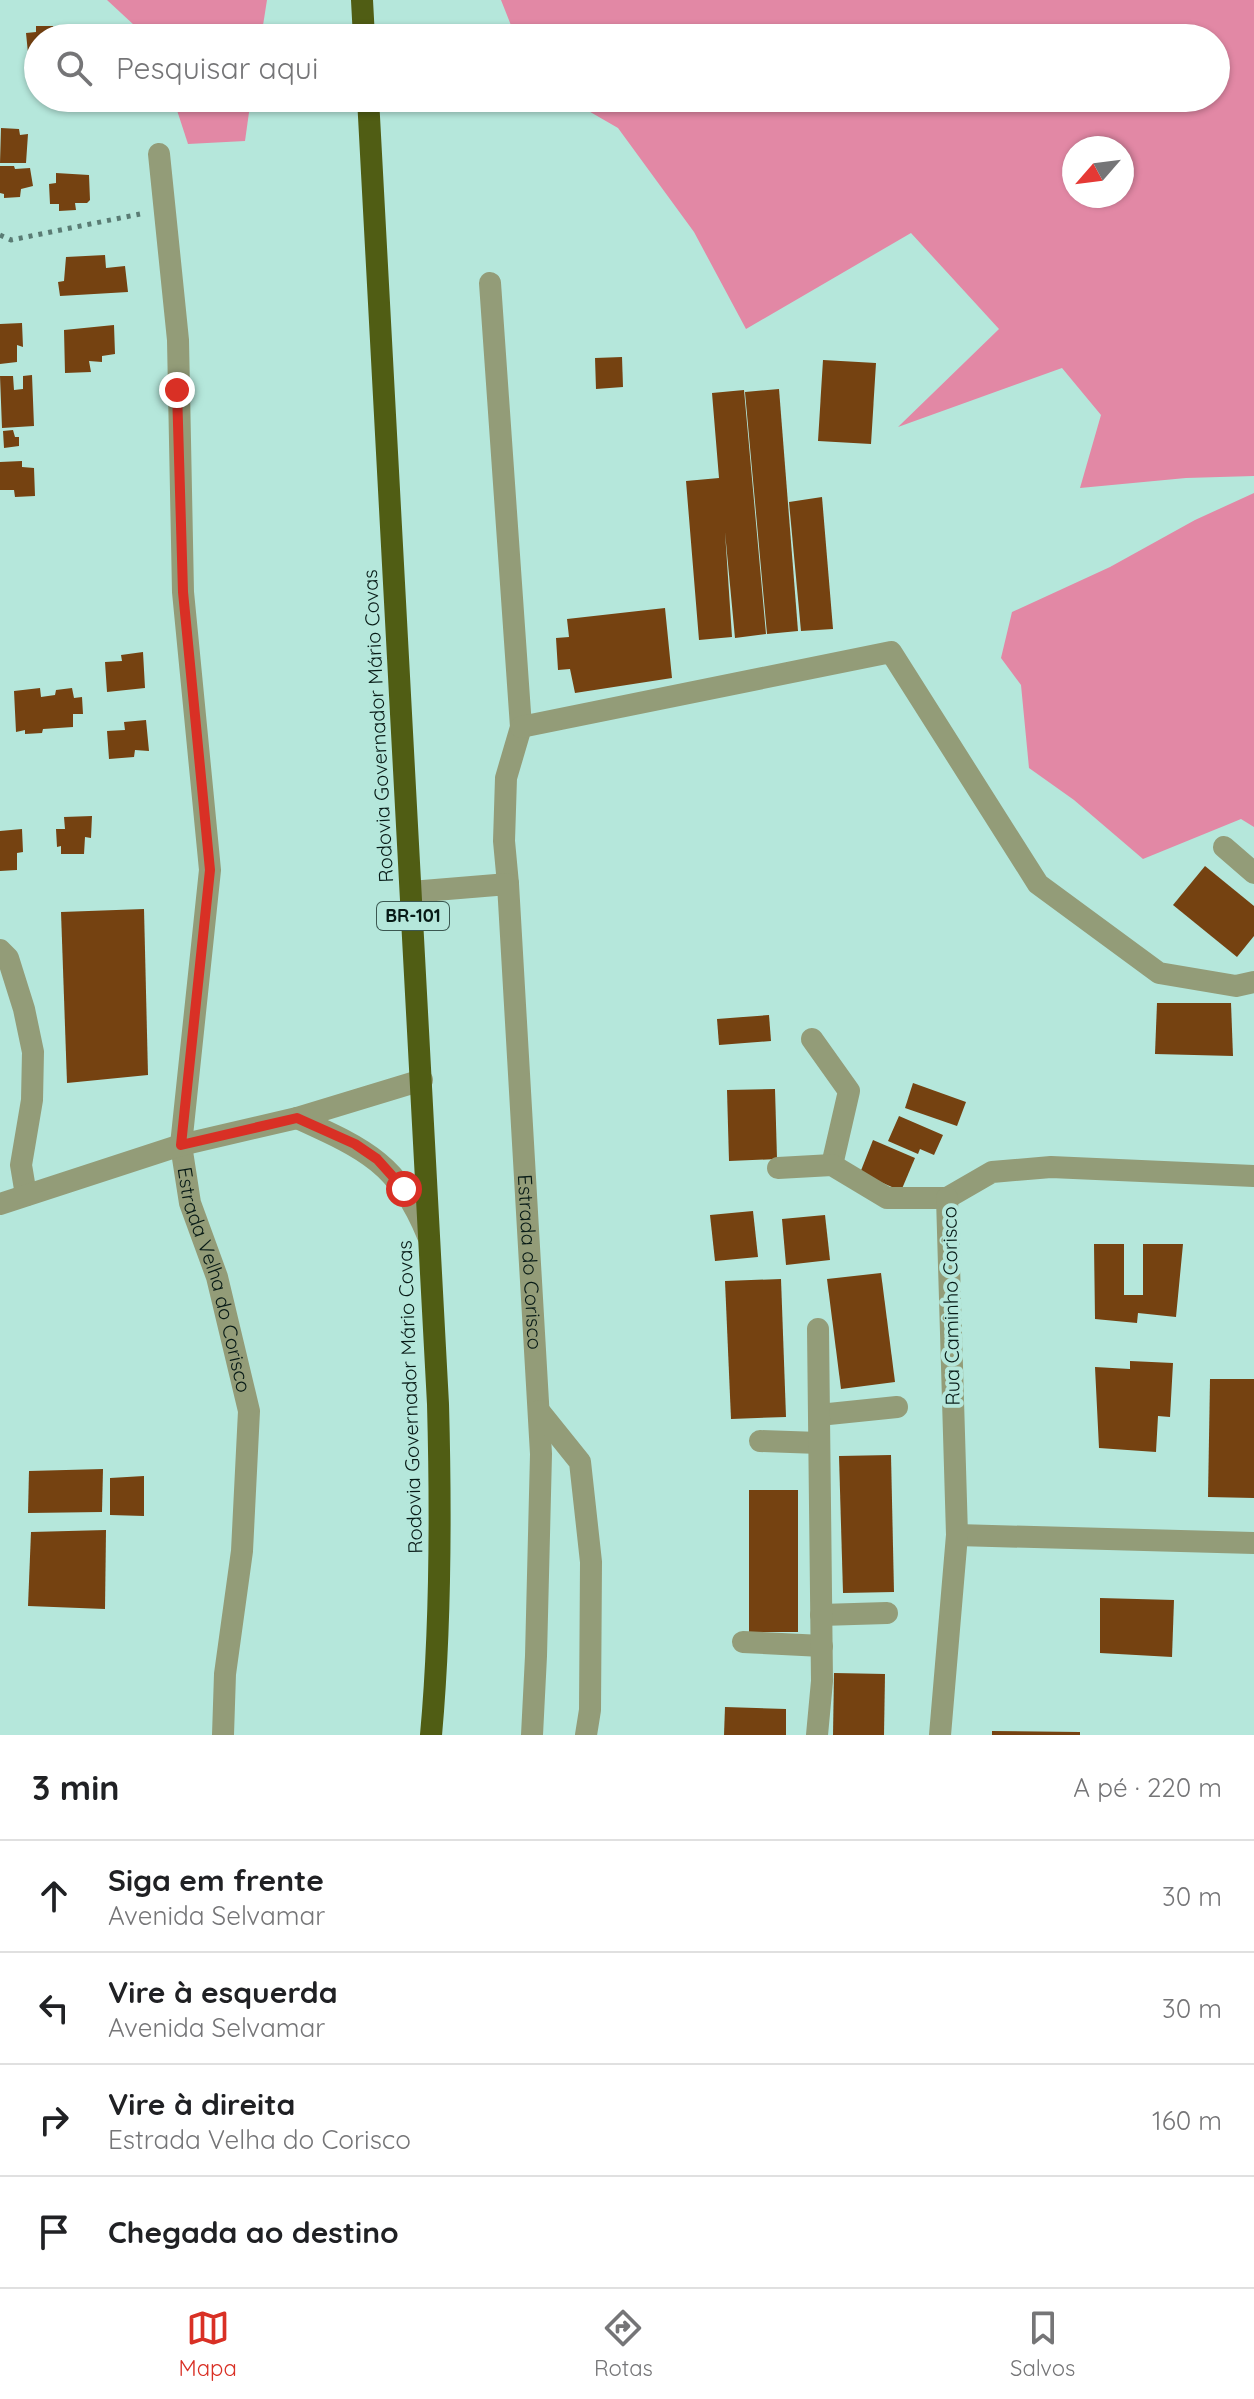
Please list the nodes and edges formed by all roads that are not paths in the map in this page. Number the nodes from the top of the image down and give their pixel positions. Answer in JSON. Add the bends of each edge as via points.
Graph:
{"nodes":[{"id":1,"x":362,"y":0,"type":"edge"},
{"id":2,"x":363,"y":24,"type":"edge"},
{"id":3,"x":369,"y":112,"type":"edge"},
{"id":4,"x":159,"y":154,"type":"dead end"},
{"id":5,"x":490,"y":283,"type":"dead end"},
{"id":6,"x":521,"y":727,"type":"junction"},
{"id":7,"x":1224,"y":847,"type":"dead end"},
{"id":8,"x":1254,"y":873,"type":"edge"},
{"id":9,"x":508,"y":884,"type":"junction"},
{"id":10,"x":411,"y":892,"type":"junction"},
{"id":11,"x":0,"y":950,"type":"edge"},
{"id":12,"x":1254,"y":982,"type":"edge"},
{"id":13,"x":812,"y":1039,"type":"dead end"},
{"id":14,"x":422,"y":1080,"type":"junction"},
{"id":15,"x":297,"y":1118,"type":"junction"},
{"id":16,"x":181,"y":1145,"type":"junction"},
{"id":17,"x":832,"y":1165,"type":"junction"},
{"id":18,"x":778,"y":1168,"type":"dead end"},
{"id":19,"x":1254,"y":1176,"type":"edge"},
{"id":20,"x":26,"y":1195,"type":"junction"},
{"id":21,"x":947,"y":1198,"type":"junction"},
{"id":22,"x":0,"y":1204,"type":"edge"},
{"id":23,"x":429,"y":1238,"type":"junction"},
{"id":24,"x":818,"y":1329,"type":"dead end"},
{"id":25,"x":897,"y":1407,"type":"dead end"},
{"id":26,"x":539,"y":1411,"type":"junction"},
{"id":27,"x":819,"y":1415,"type":"junction"},
{"id":28,"x":760,"y":1441,"type":"dead end"},
{"id":29,"x":819,"y":1443,"type":"junction"},
{"id":30,"x":957,"y":1535,"type":"junction"},
{"id":31,"x":1254,"y":1543,"type":"edge"},
{"id":32,"x":887,"y":1613,"type":"dead end"},
{"id":33,"x":821,"y":1615,"type":"junction"},
{"id":34,"x":743,"y":1642,"type":"dead end"},
{"id":35,"x":822,"y":1646,"type":"junction"},
{"id":36,"x":223,"y":1735,"type":"edge"},
{"id":37,"x":431,"y":1735,"type":"edge"},
{"id":38,"x":532,"y":1735,"type":"edge"},
{"id":39,"x":586,"y":1735,"type":"edge"},
{"id":40,"x":817,"y":1735,"type":"edge"},
{"id":41,"x":940,"y":1735,"type":"edge"}],
"edges":[{"from":1,"to":2,"type":"highway"},
{"from":3,"to":10,"type":"highway","name":"Rodovia Governador Mário Covas","number":"BR-101"},
{"from":4,"to":16,"type":"street","name":"Estrada Velha do Corisco","via":[[178,340],[183,592],[210,870]]},
{"from":5,"to":6,"type":"street"},
{"from":6,"to":9,"type":"street","name":"Estrada do Corisco","via":[[506,778]]},
{"from":6,"to":12,"type":"street","via":[[891,652],[1038,884],[1159,973],[1236,986]]},
{"from":7,"to":8,"type":"street"},
{"from":9,"to":10,"type":"street"},
{"from":9,"to":26,"type":"street","name":"Estrada do Corisco"},
{"from":10,"to":14,"type":"highway","name":"Rodovia Governador Mário Covas","number":"BR-101"},
{"from":11,"to":20,"type":"street","via":[[8,958],[33,1052],[32,1100],[21,1165]]},
{"from":13,"to":17,"type":"street","via":[[849,1091]]},
{"from":14,"to":15,"type":"street"},
{"from":14,"to":23,"type":"highway","name":"Rodovia Governador Mário Covas","number":"BR-101"},
{"from":15,"to":16,"type":"street"},
{"from":15,"to":23,"type":"street","via":[[377,1159],[404,1189]]},
{"from":16,"to":20,"type":"street"},
{"from":16,"to":36,"type":"street","name":"Estrada Velha do Corisco","via":[[190,1203],[217,1277],[249,1411],[242,1551],[225,1674]]},
{"from":17,"to":18,"type":"street"},
{"from":17,"to":21,"type":"street","via":[[887,1198]]},
{"from":19,"to":21,"type":"street","name":"Rua Caminho Corisco","via":[[1051,1167],[992,1172]]},
{"from":20,"to":22,"type":"street"},
{"from":21,"to":30,"type":"street","name":"Rua Caminho Corisco"},
{"from":23,"to":37,"type":"highway","name":"Rodovia Governador Mário Covas","number":"BR-101","via":[[441,1506]]},
{"from":24,"to":27,"type":"street"},
{"from":25,"to":27,"type":"street"},
{"from":26,"to":38,"type":"street","name":"Estrada do Corisco"},
{"from":26,"to":39,"type":"street","via":[[580,1462],[591,1562]]},
{"from":27,"to":29,"type":"street"},
{"from":28,"to":29,"type":"street"},
{"from":29,"to":33,"type":"street"},
{"from":30,"to":31,"type":"street"},
{"from":30,"to":41,"type":"street","name":"Rua Caminho Corisco"},
{"from":32,"to":33,"type":"street"},
{"from":33,"to":35,"type":"street"},
{"from":34,"to":35,"type":"street"},
{"from":35,"to":40,"type":"street"}]}
